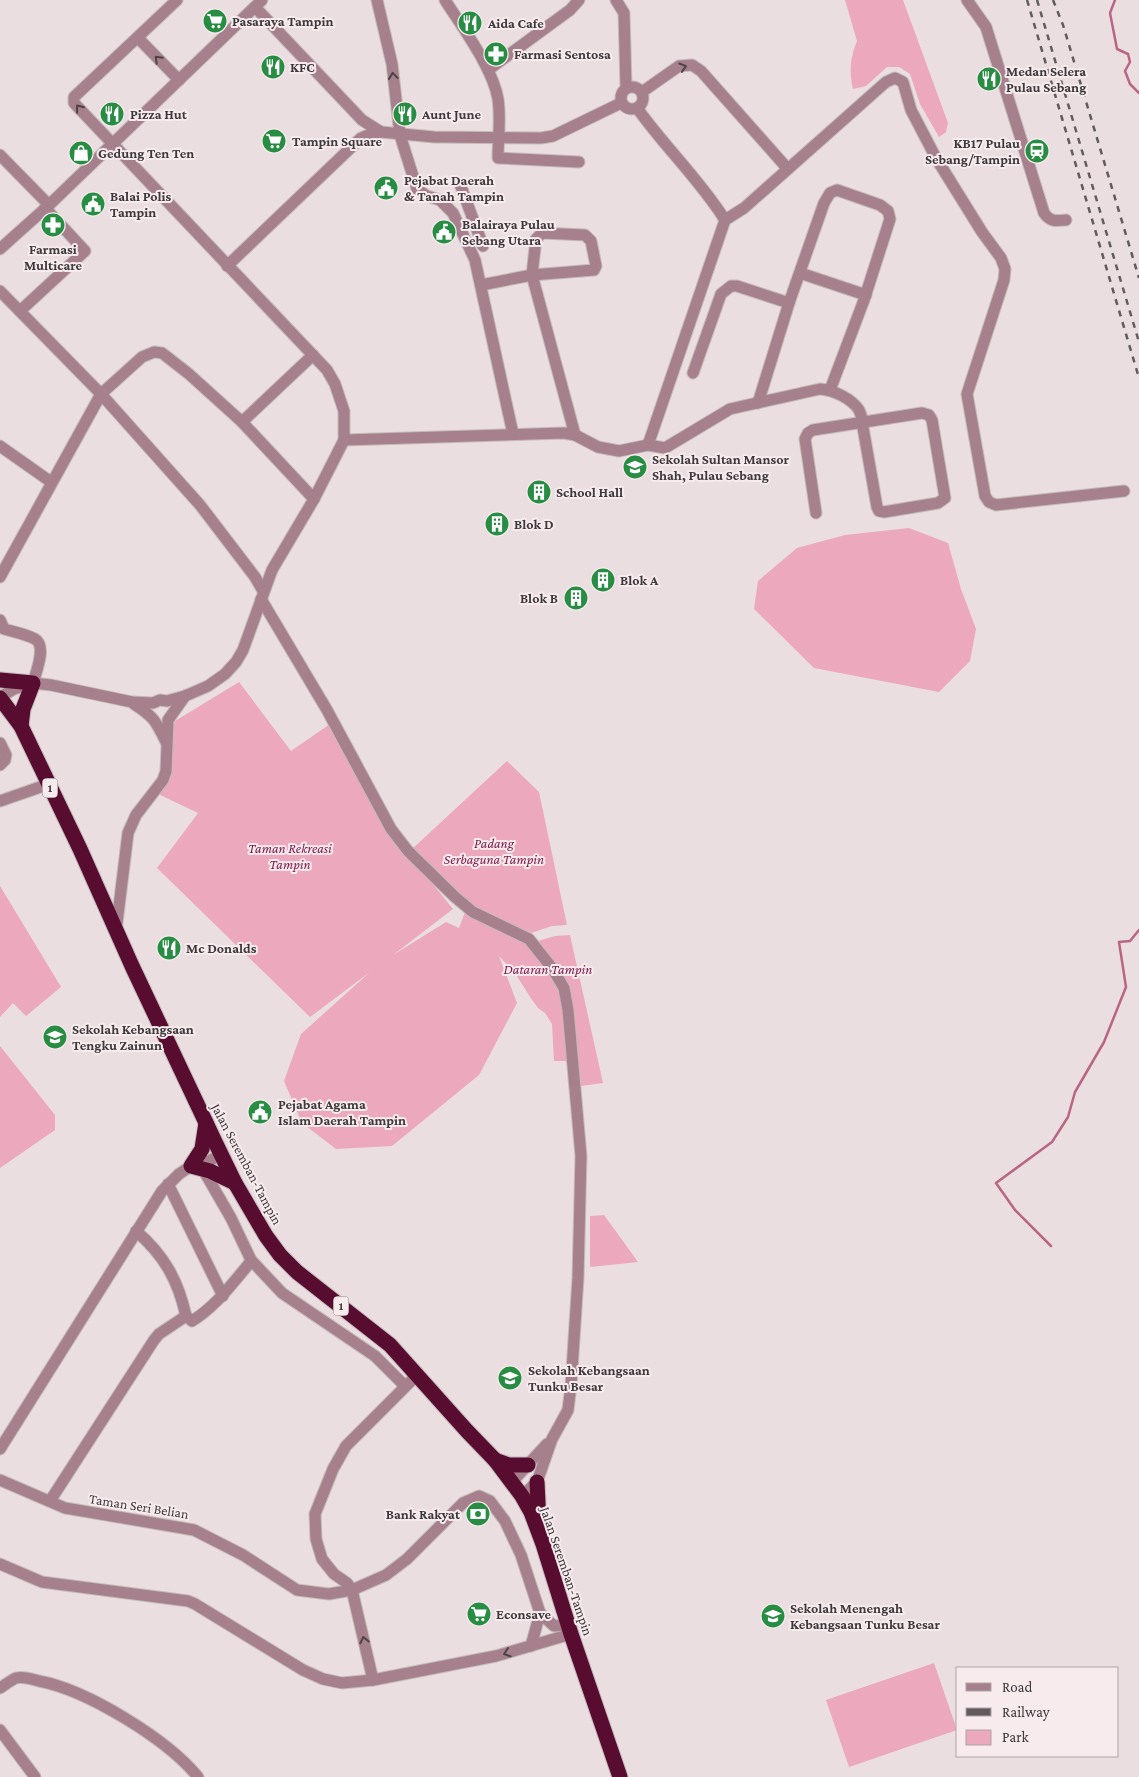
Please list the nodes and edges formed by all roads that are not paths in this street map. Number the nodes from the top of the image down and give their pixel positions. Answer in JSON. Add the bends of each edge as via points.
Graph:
{"nodes":[{"id":1,"x":177,"y":0,"type":"edge"},
{"id":2,"x":377,"y":0,"type":"edge"},
{"id":3,"x":445,"y":0,"type":"edge"},
{"id":4,"x":579,"y":0,"type":"edge"},
{"id":5,"x":616,"y":0,"type":"edge"},
{"id":6,"x":967,"y":0,"type":"edge"},
{"id":7,"x":258,"y":4,"type":"edge"},
{"id":8,"x":138,"y":38,"type":"junction"},
{"id":9,"x":488,"y":70,"type":"junction"},
{"id":10,"x":179,"y":80,"type":"junction"},
{"id":11,"x":626,"y":87,"type":"junction"},
{"id":12,"x":642,"y":92,"type":"junction"},
{"id":13,"x":621,"y":103,"type":"junction"},
{"id":14,"x":637,"y":108,"type":"junction"},
{"id":15,"x":353,"y":110,"type":"junction"},
{"id":16,"x":381,"y":132,"type":"junction"},
{"id":17,"x":400,"y":135,"type":"junction"},
{"id":18,"x":498,"y":137,"type":"junction"},
{"id":19,"x":361,"y":138,"type":"junction"},
{"id":20,"x":113,"y":143,"type":"junction"},
{"id":21,"x":0,"y":155,"type":"edge"},
{"id":22,"x":579,"y":162,"type":"dead end"},
{"id":23,"x":787,"y":168,"type":"junction"},
{"id":24,"x":460,"y":184,"type":"dead end"},
{"id":25,"x":466,"y":200,"type":"junction"},
{"id":26,"x":445,"y":204,"type":"junction"},
{"id":27,"x":47,"y":207,"type":"junction"},
{"id":28,"x":725,"y":220,"type":"junction"},
{"id":29,"x":1066,"y":220,"type":"dead end"},
{"id":30,"x":483,"y":246,"type":"dead end"},
{"id":31,"x":0,"y":249,"type":"edge"},
{"id":32,"x":227,"y":266,"type":"junction"},
{"id":33,"x":800,"y":273,"type":"junction"},
{"id":34,"x":532,"y":275,"type":"junction"},
{"id":35,"x":481,"y":285,"type":"junction"},
{"id":36,"x":0,"y":291,"type":"edge"},
{"id":37,"x":866,"y":295,"type":"junction"},
{"id":38,"x":789,"y":303,"type":"junction"},
{"id":39,"x":20,"y":311,"type":"junction"},
{"id":40,"x":314,"y":355,"type":"junction"},
{"id":41,"x":693,"y":373,"type":"dead end"},
{"id":42,"x":830,"y":390,"type":"junction"},
{"id":43,"x":101,"y":394,"type":"junction"},
{"id":44,"x":758,"y":403,"type":"junction"},
{"id":45,"x":242,"y":422,"type":"junction"},
{"id":46,"x":862,"y":422,"type":"junction"},
{"id":47,"x":513,"y":434,"type":"junction"},
{"id":48,"x":575,"y":435,"type":"junction"},
{"id":49,"x":344,"y":440,"type":"junction"},
{"id":50,"x":648,"y":445,"type":"junction"},
{"id":51,"x":0,"y":446,"type":"edge"},
{"id":52,"x":51,"y":482,"type":"junction"},
{"id":53,"x":1124,"y":491,"type":"dead end"},
{"id":54,"x":314,"y":499,"type":"junction"},
{"id":55,"x":816,"y":514,"type":"dead end"},
{"id":56,"x":244,"y":563,"type":"junction"},
{"id":57,"x":272,"y":570,"type":"junction"},
{"id":58,"x":0,"y":577,"type":"edge"},
{"id":59,"x":262,"y":595,"type":"junction"},
{"id":60,"x":0,"y":620,"type":"edge"},
{"id":61,"x":0,"y":680,"type":"edge"},
{"id":62,"x":33,"y":683,"type":"junction"},
{"id":63,"x":184,"y":696,"type":"junction"},
{"id":64,"x":0,"y":697,"type":"edge"},
{"id":65,"x":167,"y":701,"type":"junction"},
{"id":66,"x":153,"y":713,"type":"junction"},
{"id":67,"x":170,"y":716,"type":"junction"},
{"id":68,"x":21,"y":726,"type":"junction"},
{"id":69,"x":0,"y":743,"type":"edge"},
{"id":70,"x":166,"y":744,"type":"junction"},
{"id":71,"x":0,"y":765,"type":"edge"},
{"id":72,"x":49,"y":784,"type":"junction"},
{"id":73,"x":0,"y":801,"type":"edge"},
{"id":74,"x":116,"y":931,"type":"junction"},
{"id":75,"x":206,"y":1123,"type":"junction"},
{"id":76,"x":220,"y":1152,"type":"junction"},
{"id":77,"x":198,"y":1165,"type":"junction"},
{"id":78,"x":235,"y":1183,"type":"junction"},
{"id":79,"x":168,"y":1184,"type":"junction"},
{"id":80,"x":136,"y":1231,"type":"junction"},
{"id":81,"x":251,"y":1260,"type":"junction"},
{"id":82,"x":223,"y":1296,"type":"junction"},
{"id":83,"x":189,"y":1318,"type":"junction"},
{"id":84,"x":417,"y":1374,"type":"junction"},
{"id":85,"x":405,"y":1386,"type":"junction"},
{"id":86,"x":552,"y":1439,"type":"junction"},
{"id":87,"x":0,"y":1449,"type":"edge"},
{"id":88,"x":495,"y":1460,"type":"junction"},
{"id":89,"x":528,"y":1465,"type":"junction"},
{"id":90,"x":0,"y":1480,"type":"edge"},
{"id":91,"x":512,"y":1482,"type":"junction"},
{"id":92,"x":536,"y":1482,"type":"junction"},
{"id":93,"x":522,"y":1496,"type":"junction"},
{"id":94,"x":50,"y":1501,"type":"junction"},
{"id":95,"x":541,"y":1537,"type":"junction"},
{"id":96,"x":0,"y":1564,"type":"edge"},
{"id":97,"x":352,"y":1590,"type":"junction"},
{"id":98,"x":540,"y":1613,"type":"junction"},
{"id":99,"x":569,"y":1630,"type":"junction"},
{"id":100,"x":531,"y":1646,"type":"junction"},
{"id":101,"x":373,"y":1680,"type":"junction"},
{"id":102,"x":0,"y":1688,"type":"edge"},
{"id":103,"x":0,"y":1730,"type":"edge"},
{"id":104,"x":195,"y":1773,"type":"edge"},
{"id":105,"x":35,"y":1777,"type":"edge"},
{"id":106,"x":204,"y":1777,"type":"edge"},
{"id":107,"x":620,"y":1777,"type":"edge"}],
"edges":[{"from":1,"to":8,"type":"street"},
{"from":17,"to":2,"type":"street","one_way":true,"via":[[392,64]]},
{"from":3,"to":9,"type":"street"},
{"from":4,"to":9,"type":"street"},
{"from":5,"to":11,"type":"street","via":[[624,13]]},
{"from":6,"to":29,"type":"street","via":[[986,27],[1044,213],[1048,219]]},
{"from":7,"to":10,"type":"street"},
{"from":7,"to":15,"type":"street"},
{"from":10,"to":8,"type":"street","one_way":true},
{"from":20,"to":8,"type":"street","one_way":true,"via":[[77,107],[74,97]]},
{"from":9,"to":18,"type":"street","via":[[498,100]]},
{"from":10,"to":20,"type":"street"},
{"from":11,"to":12,"type":"street","via":[[637,87]]},
{"from":11,"to":13,"type":"street","via":[[620,96]]},
{"from":12,"to":14,"type":"street","via":[[642,103]]},
{"from":12,"to":23,"type":"street","one_way":true,"via":[[679,66],[692,65],[701,70]]},
{"from":13,"to":14,"type":"street","via":[[630,109]]},
{"from":13,"to":18,"type":"street","via":[[552,136],[526,139]]},
{"from":14,"to":28,"type":"street"},
{"from":15,"to":16,"type":"street","via":[[366,124]]},
{"from":15,"to":19,"type":"street"},
{"from":16,"to":17,"type":"street"},
{"from":16,"to":19,"type":"street"},
{"from":17,"to":18,"type":"street"},
{"from":17,"to":26,"type":"street","via":[[417,189]]},
{"from":18,"to":22,"type":"street","via":[[498,158]]},
{"from":19,"to":32,"type":"street"},
{"from":20,"to":27,"type":"street"},
{"from":20,"to":32,"type":"street"},
{"from":21,"to":27,"type":"street"},
{"from":23,"to":28,"type":"street","via":[[744,208]]},
{"from":23,"to":53,"type":"street","via":[[886,82],[895,78],[903,82],[911,110],[936,158],[1005,269],[967,394],[985,496],[996,505]]},
{"from":24,"to":25,"type":"street"},
{"from":25,"to":26,"type":"street"},
{"from":25,"to":30,"type":"street"},
{"from":26,"to":35,"type":"street","via":[[453,213],[475,260]]},
{"from":27,"to":31,"type":"street"},
{"from":27,"to":39,"type":"street","via":[[85,251]]},
{"from":28,"to":50,"type":"street"},
{"from":32,"to":40,"type":"street"},
{"from":33,"to":37,"type":"street"},
{"from":33,"to":37,"type":"street","via":[[824,203],[830,193],[837,190],[880,205],[890,219]]},
{"from":33,"to":38,"type":"street"},
{"from":34,"to":34,"type":"street","via":[[594,270],[591,241],[585,235],[538,235]]},
{"from":34,"to":35,"type":"street"},
{"from":34,"to":48,"type":"street"},
{"from":35,"to":47,"type":"street"},
{"from":36,"to":39,"type":"street"},
{"from":37,"to":42,"type":"street"},
{"from":38,"to":41,"type":"street","via":[[730,286],[721,294]]},
{"from":38,"to":44,"type":"street"},
{"from":39,"to":43,"type":"street"},
{"from":40,"to":45,"type":"street"},
{"from":40,"to":49,"type":"street","via":[[327,370],[341,397]]},
{"from":42,"to":44,"type":"street","via":[[820,389]]},
{"from":42,"to":46,"type":"street","via":[[851,402],[860,411]]},
{"from":43,"to":45,"type":"street","via":[[142,357],[154,352],[162,353]]},
{"from":43,"to":52,"type":"street"},
{"from":43,"to":56,"type":"street","via":[[200,505]]},
{"from":44,"to":50,"type":"street","via":[[730,409],[664,448]]},
{"from":45,"to":54,"type":"street"},
{"from":46,"to":46,"type":"street","via":[[879,511],[945,498],[929,415],[922,413]]},
{"from":46,"to":55,"type":"street","via":[[808,433],[805,439]]},
{"from":47,"to":48,"type":"street"},
{"from":47,"to":49,"type":"street"},
{"from":48,"to":50,"type":"street","via":[[598,447],[619,451]]},
{"from":49,"to":54,"type":"street"},
{"from":51,"to":52,"type":"street"},
{"from":52,"to":58,"type":"street"},
{"from":54,"to":57,"type":"street"},
{"from":56,"to":57,"type":"street","via":[[259,570]]},
{"from":56,"to":59,"type":"street"},
{"from":57,"to":59,"type":"street"},
{"from":59,"to":63,"type":"street","via":[[236,662],[208,686]]},
{"from":59,"to":86,"type":"street","via":[[399,840],[474,912],[530,939],[564,988],[582,1156],[571,1385],[568,1410]]},
{"from":60,"to":62,"type":"street","via":[[4,629],[39,643],[41,649]]},
{"from":61,"to":62,"type":"highway"},
{"from":62,"to":64,"type":"street"},
{"from":62,"to":66,"type":"street","via":[[132,702]]},
{"from":62,"to":68,"type":"highway","via":[[22,709]]},
{"from":63,"to":65,"type":"street"},
{"from":63,"to":67,"type":"street"},
{"from":64,"to":68,"type":"highway","name":"Jalan Seremban-Tampin","number":"1"},
{"from":65,"to":66,"type":"street","via":[[160,700]]},
{"from":65,"to":67,"type":"street","via":[[171,706]]},
{"from":66,"to":67,"type":"street","via":[[162,722]]},
{"from":66,"to":70,"type":"street"},
{"from":67,"to":70,"type":"street"},
{"from":68,"to":72,"type":"highway","name":"Jalan Seremban-Tampin","number":"1"},
{"from":69,"to":71,"type":"street","via":[[6,755]]},
{"from":70,"to":74,"type":"street","via":[[163,780],[136,815],[128,833]]},
{"from":72,"to":73,"type":"street"},
{"from":72,"to":74,"type":"highway","name":"Jalan Seremban-Tampin","number":"1"},
{"from":74,"to":75,"type":"highway","name":"Jalan Seremban-Tampin","number":"1"},
{"from":75,"to":76,"type":"highway","name":"Jalan Seremban-Tampin","number":"1"},
{"from":75,"to":77,"type":"highway"},
{"from":76,"to":77,"type":"street"},
{"from":76,"to":78,"type":"highway","name":"Jalan Seremban-Tampin","number":"1"},
{"from":77,"to":78,"type":"highway"},
{"from":77,"to":79,"type":"street","via":[[179,1174]]},
{"from":77,"to":81,"type":"street","via":[[231,1218]]},
{"from":78,"to":84,"type":"highway","name":"Jalan Seremban-Tampin","number":"1","via":[[280,1255],[390,1345]]},
{"from":79,"to":80,"type":"street"},
{"from":79,"to":82,"type":"street"},
{"from":80,"to":83,"type":"street","via":[[164,1260]]},
{"from":80,"to":87,"type":"street"},
{"from":81,"to":82,"type":"street"},
{"from":81,"to":85,"type":"street","via":[[282,1293],[375,1356]]},
{"from":82,"to":83,"type":"street"},
{"from":83,"to":94,"type":"street","via":[[154,1340]]},
{"from":84,"to":85,"type":"street"},
{"from":84,"to":88,"type":"highway","name":"Jalan Seremban-Tampin","number":"1"},
{"from":85,"to":97,"type":"street","via":[[346,1446],[315,1514],[316,1539],[322,1559]]},
{"from":86,"to":89,"type":"street"},
{"from":86,"to":92,"type":"street"},
{"from":88,"to":89,"type":"highway","via":[[509,1465]]},
{"from":88,"to":91,"type":"highway","name":"Jalan Seremban-Tampin","number":"1"},
{"from":89,"to":91,"type":"street"},
{"from":90,"to":94,"type":"street","name":"Taman Seri Belian"},
{"from":91,"to":93,"type":"highway","name":"Jalan Seremban-Tampin","number":"1"},
{"from":92,"to":93,"type":"street"},
{"from":92,"to":95,"type":"highway"},
{"from":93,"to":95,"type":"highway","name":"Jalan Seremban-Tampin","number":"1"},
{"from":94,"to":97,"type":"street","name":"Taman Seri Belian","via":[[65,1508],[194,1530],[297,1590],[329,1594]]},
{"from":95,"to":99,"type":"highway","name":"Jalan Seremban-Tampin","number":"1"},
{"from":96,"to":101,"type":"street","via":[[42,1582],[188,1601],[323,1679],[342,1683]]},
{"from":97,"to":98,"type":"street","name":"Taman Seri Belian","via":[[386,1575],[407,1559],[463,1503],[479,1496],[490,1501],[505,1521],[521,1555]]},
{"from":101,"to":97,"type":"street","one_way":true},
{"from":98,"to":99,"type":"street","via":[[554,1626]]},
{"from":98,"to":100,"type":"street"},
{"from":99,"to":100,"type":"street"},
{"from":99,"to":107,"type":"highway","name":"Jalan Seremban-Tampin","number":"1"},
{"from":100,"to":101,"type":"street","one_way":true},
{"from":102,"to":104,"type":"street","via":[[16,1678],[27,1678],[52,1683],[92,1700],[139,1727]]},
{"from":103,"to":105,"type":"street"},
{"from":104,"to":106,"type":"street"}]}
